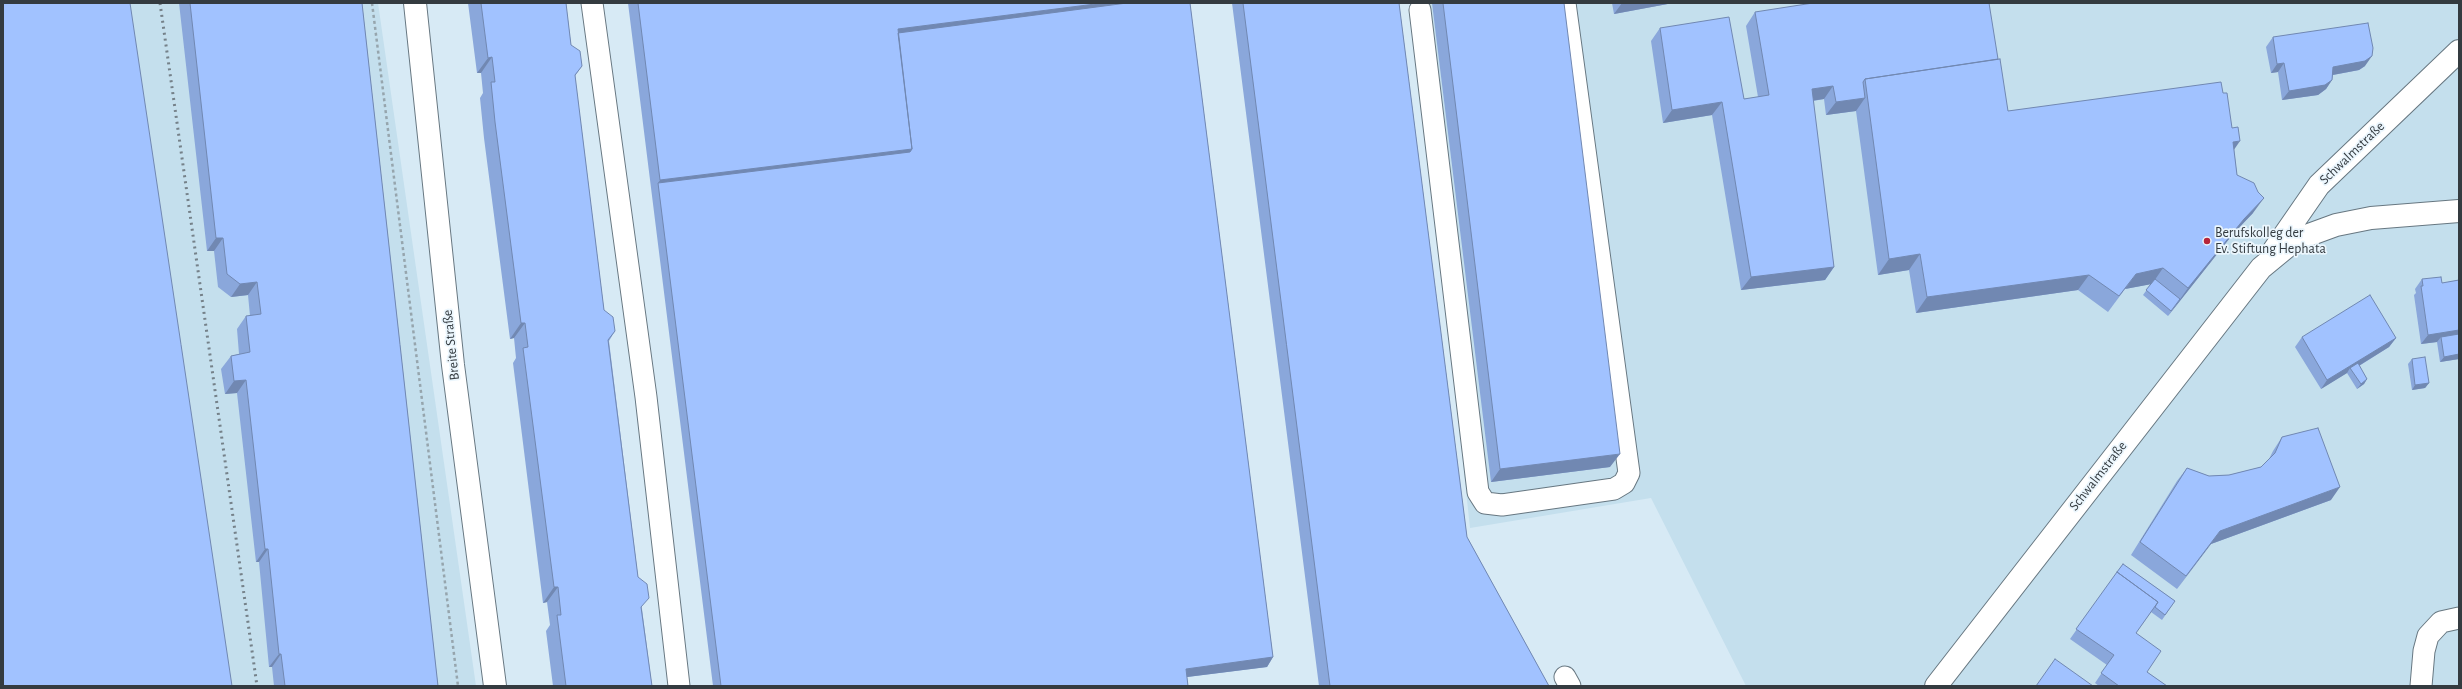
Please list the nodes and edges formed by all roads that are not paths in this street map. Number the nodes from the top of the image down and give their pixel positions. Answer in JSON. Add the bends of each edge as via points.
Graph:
{"nodes":[{"id":1,"x":415,"y":3,"type":"edge"},
{"id":2,"x":592,"y":3,"type":"edge"},
{"id":3,"x":1565,"y":3,"type":"edge"},
{"id":4,"x":1420,"y":10,"type":"dead end"},
{"id":5,"x":2459,"y":51,"type":"edge"},
{"id":6,"x":2459,"y":212,"type":"edge"},
{"id":7,"x":2261,"y":268,"type":"junction"},
{"id":8,"x":2459,"y":618,"type":"edge"},
{"id":9,"x":495,"y":686,"type":"edge"},
{"id":10,"x":679,"y":686,"type":"edge"},
{"id":11,"x":1936,"y":686,"type":"edge"},
{"id":12,"x":2421,"y":686,"type":"edge"}],
"edges":[{"from":1,"to":9,"type":"street","name":"Breite Straße","via":[[453,365]]},
{"from":2,"to":10,"type":"lane","via":[[646,397]]},
{"from":3,"to":4,"type":"lane","via":[[1629,472],[1624,483],[1614,489],[1502,506],[1485,503],[1478,492]]},
{"from":5,"to":7,"type":"street","name":"Schwalmstraße","via":[[2318,185]]},
{"from":6,"to":7,"type":"street","name":"Schwalmstraße","via":[[2371,218],[2336,225],[2295,240]]},
{"from":7,"to":11,"type":"street","name":"Schwalmstraße"},
{"from":8,"to":12,"type":"lane","via":[[2440,622],[2428,636]]}]}
